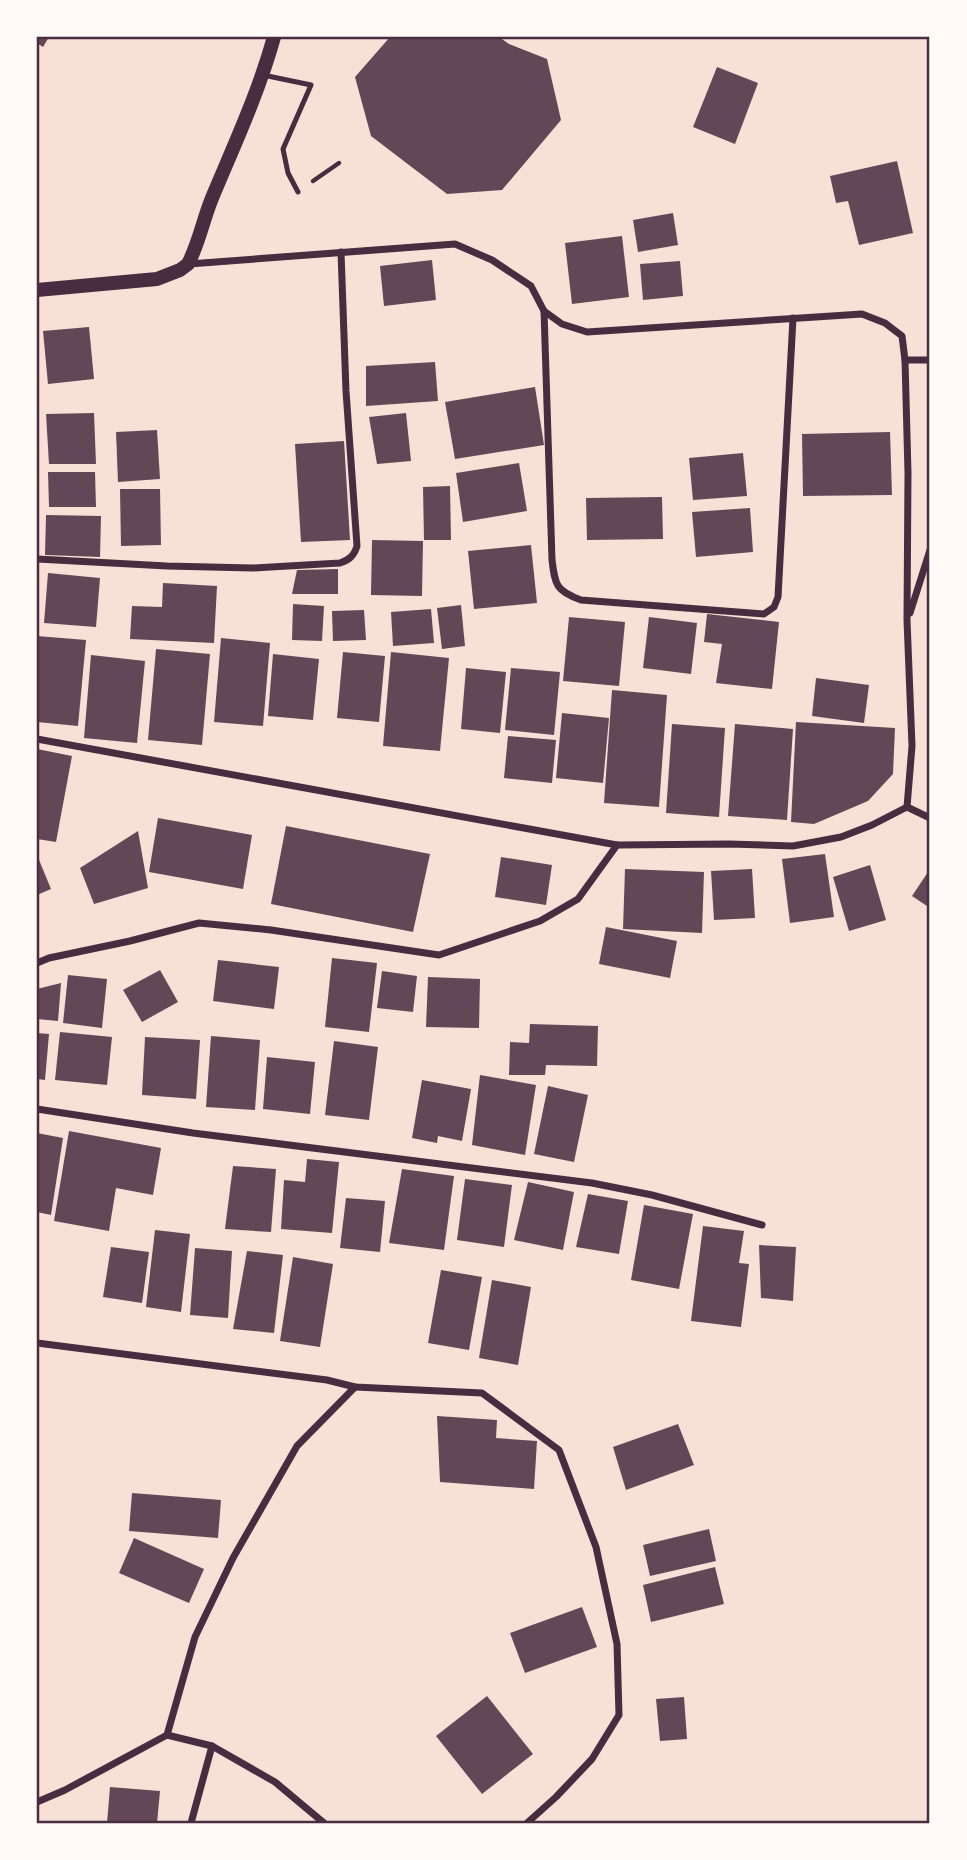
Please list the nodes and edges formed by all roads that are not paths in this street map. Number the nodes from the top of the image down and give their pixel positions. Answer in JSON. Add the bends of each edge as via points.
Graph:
{"nodes":[{"id":1,"x":274,"y":37,"type":"edge"},
{"id":2,"x":263,"y":75,"type":"junction"},
{"id":3,"x":298,"y":192,"type":"road end"},
{"id":4,"x":341,"y":252,"type":"junction"},
{"id":5,"x":188,"y":264,"type":"junction"},
{"id":6,"x":37,"y":290,"type":"edge"},
{"id":7,"x":544,"y":311,"type":"junction"},
{"id":8,"x":793,"y":318,"type":"junction"},
{"id":9,"x":905,"y":360,"type":"junction"},
{"id":10,"x":930,"y":360,"type":"edge"},
{"id":11,"x":930,"y":550,"type":"edge"},
{"id":12,"x":37,"y":559,"type":"edge"},
{"id":13,"x":908,"y":620,"type":"junction"},
{"id":14,"x":37,"y":739,"type":"edge"},
{"id":15,"x":907,"y":807,"type":"junction"},
{"id":16,"x":930,"y":818,"type":"edge"},
{"id":17,"x":617,"y":845,"type":"junction"},
{"id":18,"x":37,"y":963,"type":"edge"},
{"id":19,"x":37,"y":1109,"type":"edge"},
{"id":20,"x":762,"y":1225,"type":"dead end"},
{"id":21,"x":37,"y":1344,"type":"edge"},
{"id":22,"x":355,"y":1387,"type":"junction"},
{"id":23,"x":167,"y":1735,"type":"junction"},
{"id":24,"x":212,"y":1745,"type":"junction"},
{"id":25,"x":37,"y":1802,"type":"edge"},
{"id":26,"x":191,"y":1823,"type":"edge"},
{"id":27,"x":324,"y":1823,"type":"edge"},
{"id":28,"x":527,"y":1823,"type":"edge"}],
"edges":[{"from":1,"to":2,"type":"main road"},
{"from":2,"to":3,"type":"lane","via":[[312,86],[283,149]]},
{"from":2,"to":5,"type":"main road"},
{"from":4,"to":5,"type":"street"},
{"from":4,"to":7,"type":"street","via":[[455,244],[492,260],[531,286]]},
{"from":4,"to":12,"type":"street","via":[[354,555],[340,564],[252,568]]},
{"from":5,"to":6,"type":"main road","via":[[157,279]]},
{"from":7,"to":8,"type":"street","via":[[562,324],[587,332]]},
{"from":7,"to":8,"type":"street","via":[[555,581],[565,594],[581,600],[764,614],[778,597]]},
{"from":8,"to":9,"type":"street","via":[[862,313],[902,336]]},
{"from":9,"to":10,"type":"street"},
{"from":9,"to":13,"type":"street"},
{"from":11,"to":13,"type":"street"},
{"from":13,"to":15,"type":"street","via":[[912,747]]},
{"from":14,"to":17,"type":"street"},
{"from":15,"to":16,"type":"street"},
{"from":15,"to":17,"type":"street","via":[[841,837],[793,846]]},
{"from":17,"to":18,"type":"street","via":[[578,899],[540,922],[439,956],[199,923]]},
{"from":19,"to":20,"type":"street","via":[[592,1183]]},
{"from":21,"to":22,"type":"street"},
{"from":22,"to":23,"type":"street","via":[[297,1446],[233,1558],[195,1637]]},
{"from":22,"to":28,"type":"street","via":[[482,1393],[559,1450],[596,1547],[617,1644],[619,1715],[592,1759]]},
{"from":23,"to":24,"type":"street"},
{"from":23,"to":25,"type":"street"},
{"from":24,"to":26,"type":"street"},
{"from":24,"to":27,"type":"street","via":[[275,1782]]}]}
